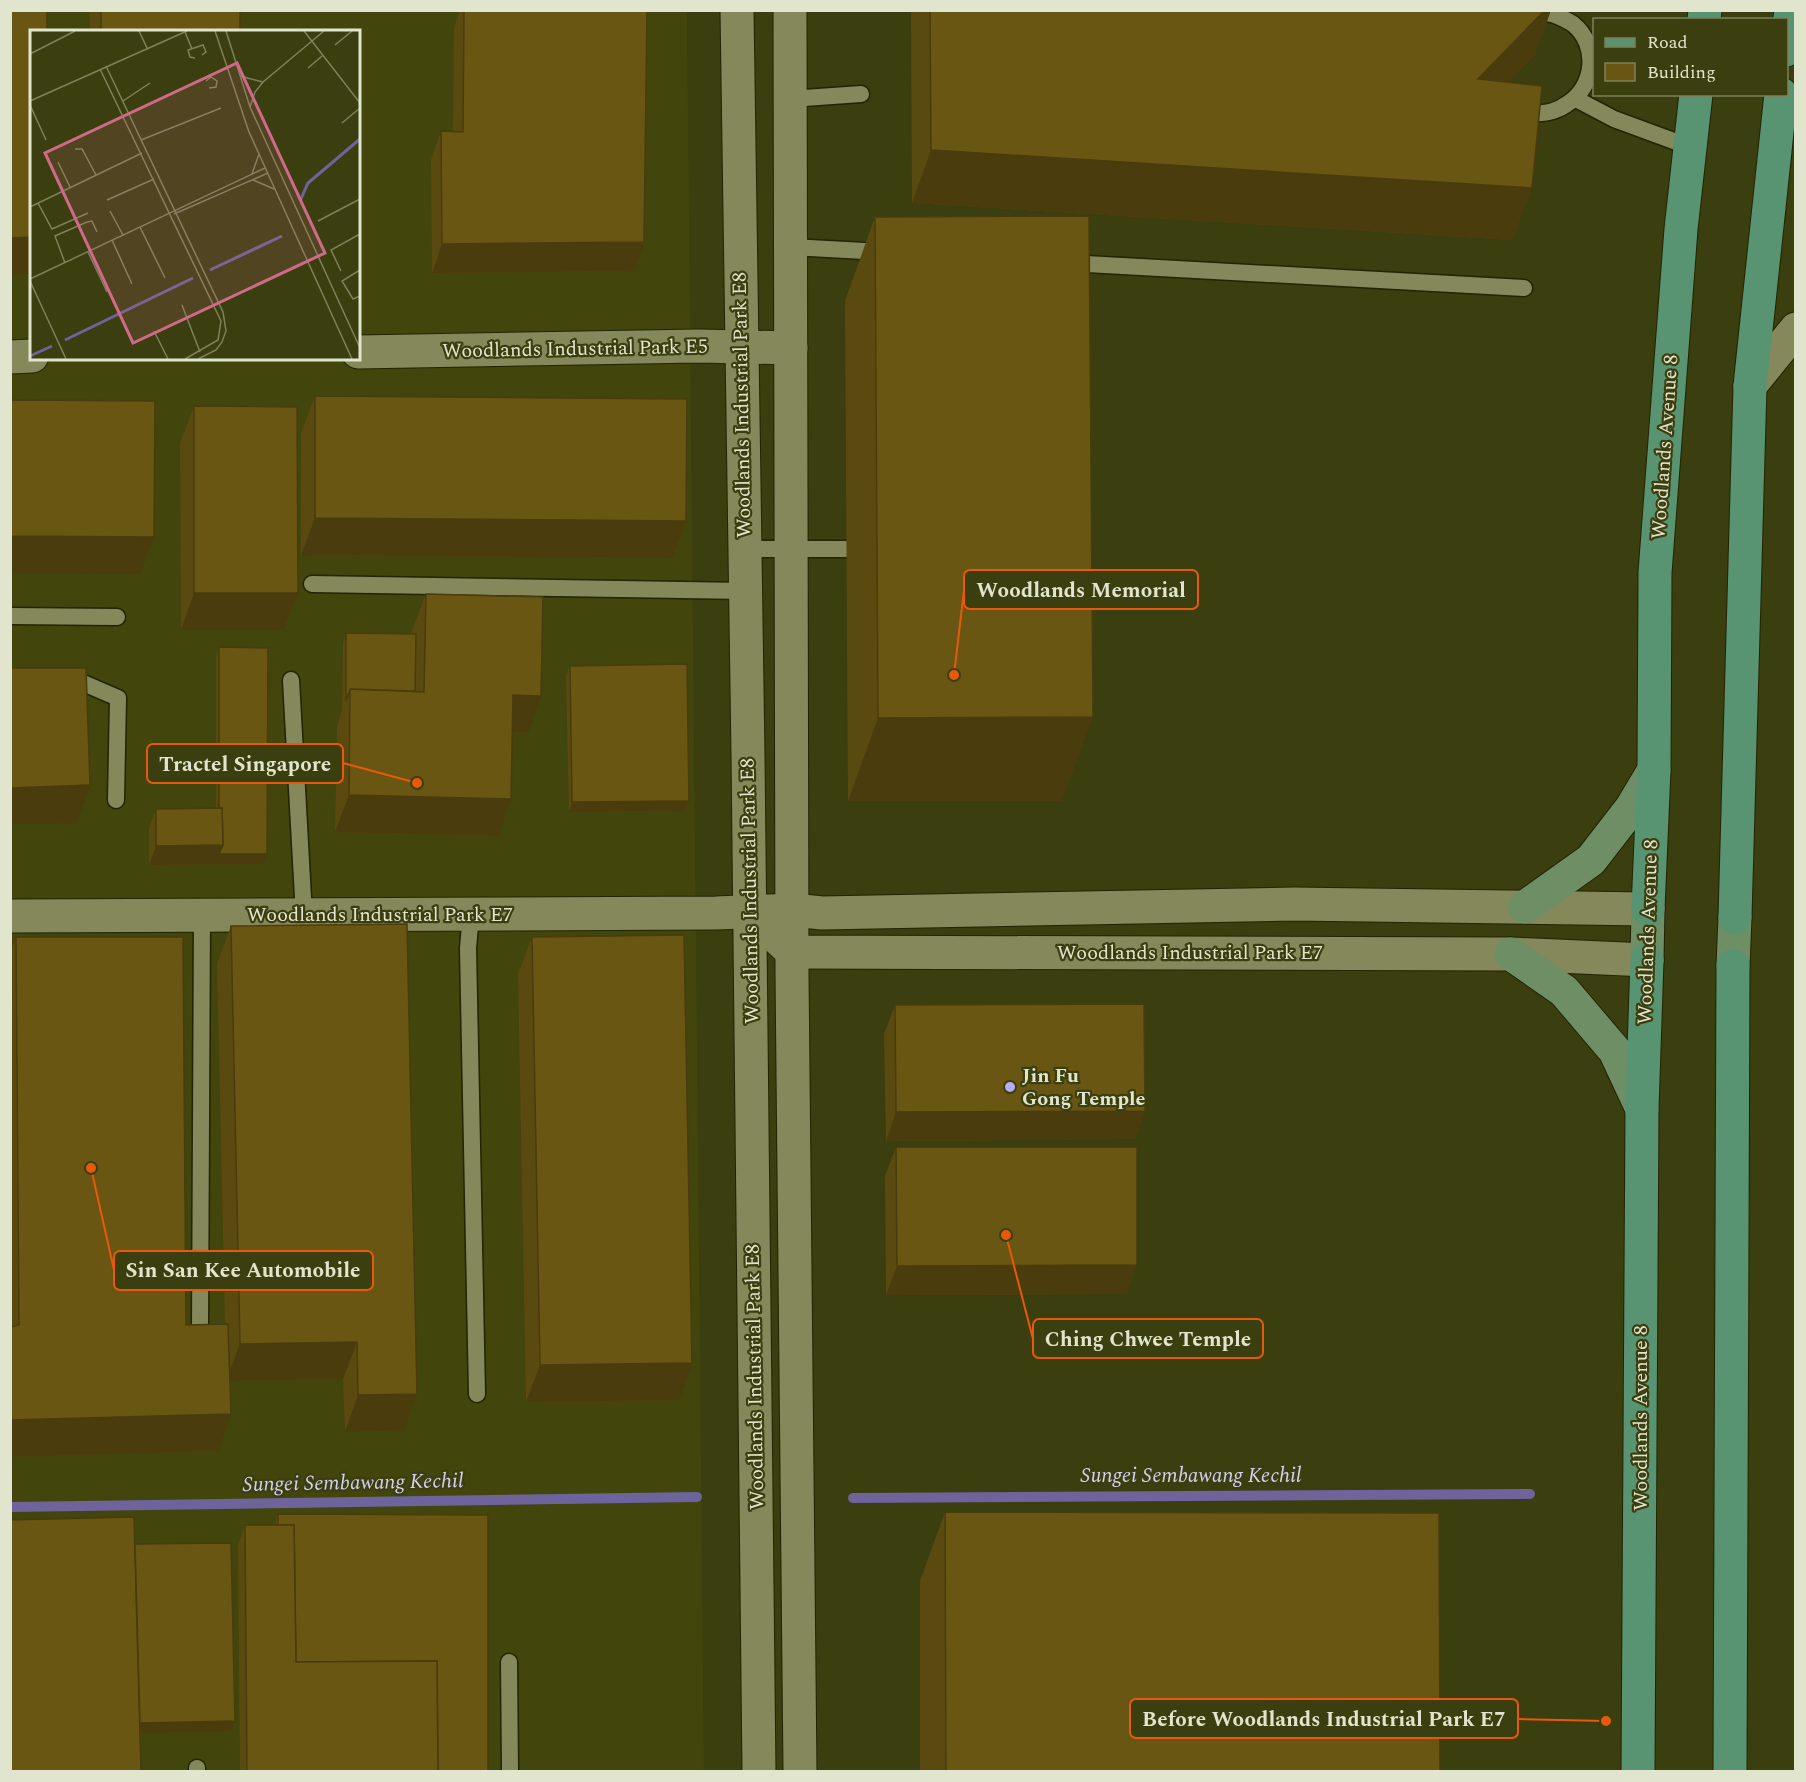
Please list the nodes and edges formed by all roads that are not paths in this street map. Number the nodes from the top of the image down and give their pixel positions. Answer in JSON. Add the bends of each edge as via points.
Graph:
{"nodes":[{"id":1,"x":737,"y":10,"type":"edge"},
{"id":2,"x":790,"y":10,"type":"edge"},
{"id":3,"x":1791,"y":10,"type":"edge"},
{"id":4,"x":1514,"y":20,"type":"edge"},
{"id":5,"x":1788,"y":34,"type":"edge"},
{"id":6,"x":861,"y":94,"type":"dead end"},
{"id":7,"x":1696,"y":96,"type":"edge"},
{"id":8,"x":790,"y":99,"type":"junction"},
{"id":9,"x":1576,"y":99,"type":"junction"},
{"id":10,"x":1509,"y":100,"type":"edge"},
{"id":11,"x":1785,"y":110,"type":"edge"},
{"id":12,"x":1690,"y":147,"type":"junction"},
{"id":13,"x":791,"y":247,"type":"junction"},
{"id":14,"x":895,"y":253,"type":"edge"},
{"id":15,"x":1049,"y":261,"type":"edge"},
{"id":16,"x":1524,"y":288,"type":"dead end"},
{"id":17,"x":1796,"y":329,"type":"edge"},
{"id":18,"x":742,"y":347,"type":"junction"},
{"id":19,"x":791,"y":348,"type":"junction"},
{"id":20,"x":360,"y":352,"type":"edge"},
{"id":21,"x":30,"y":356,"type":"edge"},
{"id":22,"x":10,"y":357,"type":"edge"},
{"id":23,"x":1750,"y":386,"type":"junction"},
{"id":24,"x":745,"y":549,"type":"junction"},
{"id":25,"x":792,"y":549,"type":"junction"},
{"id":26,"x":846,"y":549,"type":"dead end"},
{"id":27,"x":312,"y":584,"type":"dead end"},
{"id":28,"x":746,"y":591,"type":"junction"},
{"id":29,"x":10,"y":616,"type":"edge"},
{"id":30,"x":117,"y":617,"type":"dead end"},
{"id":31,"x":291,"y":680,"type":"dead end"},
{"id":32,"x":46,"y":682,"type":"edge"},
{"id":33,"x":1654,"y":770,"type":"junction"},
{"id":34,"x":116,"y":800,"type":"dead end"},
{"id":35,"x":1525,"y":907,"type":"junction"},
{"id":36,"x":1648,"y":909,"type":"junction"},
{"id":37,"x":749,"y":910,"type":"junction"},
{"id":38,"x":793,"y":910,"type":"junction"},
{"id":39,"x":471,"y":914,"type":"junction"},
{"id":40,"x":10,"y":916,"type":"edge"},
{"id":41,"x":202,"y":916,"type":"junction"},
{"id":42,"x":304,"y":916,"type":"junction"},
{"id":43,"x":792,"y":952,"type":"junction"},
{"id":44,"x":1511,"y":954,"type":"junction"},
{"id":45,"x":1647,"y":960,"type":"junction"},
{"id":46,"x":1642,"y":1109,"type":"junction"},
{"id":47,"x":200,"y":1329,"type":"edge"},
{"id":48,"x":477,"y":1394,"type":"dead end"},
{"id":49,"x":509,"y":1662,"type":"dead end"},
{"id":50,"x":510,"y":1772,"type":"edge"},
{"id":51,"x":759,"y":1772,"type":"edge"},
{"id":52,"x":800,"y":1772,"type":"edge"},
{"id":53,"x":1638,"y":1772,"type":"edge"},
{"id":54,"x":1730,"y":1772,"type":"edge"}],
"edges":[{"from":1,"to":18,"type":"street","name":"Woodlands Industrial Park E8"},
{"from":2,"to":8,"type":"street","name":"Woodlands Industrial Park E8"},
{"from":3,"to":5,"type":"main road"},
{"from":4,"to":9,"type":"lane","via":[[1533,12],[1554,14],[1580,32],[1591,61],[1587,82]]},
{"from":6,"to":8,"type":"lane"},
{"from":7,"to":12,"type":"main road","name":"Woodlands Avenue 8"},
{"from":8,"to":13,"type":"street","name":"Woodlands Industrial Park E8"},
{"from":9,"to":10,"type":"lane","via":[[1558,110],[1538,113],[1517,107]]},
{"from":9,"to":12,"type":"lane"},
{"from":11,"to":23,"type":"main road"},
{"from":12,"to":33,"type":"main road","name":"Woodlands Avenue 8","via":[[1655,573]]},
{"from":13,"to":14,"type":"lane"},
{"from":13,"to":19,"type":"street","name":"Woodlands Industrial Park E8"},
{"from":15,"to":16,"type":"lane"},
{"from":17,"to":23,"type":"street"},
{"from":18,"to":19,"type":"street","name":"Woodlands Industrial Park E5"},
{"from":18,"to":20,"type":"street","name":"Woodlands Industrial Park E5"},
{"from":18,"to":24,"type":"street","name":"Woodlands Industrial Park E8"},
{"from":19,"to":25,"type":"street","name":"Woodlands Industrial Park E8"},
{"from":21,"to":22,"type":"street"},
{"from":23,"to":54,"type":"main road","via":[[1733,966]]},
{"from":24,"to":25,"type":"lane"},
{"from":24,"to":28,"type":"street","name":"Woodlands Industrial Park E8"},
{"from":25,"to":26,"type":"lane"},
{"from":25,"to":38,"type":"street","name":"Woodlands Industrial Park E8"},
{"from":27,"to":28,"type":"lane"},
{"from":28,"to":37,"type":"street","name":"Woodlands Industrial Park E8"},
{"from":29,"to":30,"type":"lane"},
{"from":31,"to":42,"type":"lane"},
{"from":32,"to":34,"type":"lane","via":[[81,682],[118,698]]},
{"from":33,"to":35,"type":"main road","via":[[1632,807],[1591,860]]},
{"from":33,"to":36,"type":"main road","name":"Woodlands Avenue 8"},
{"from":35,"to":36,"type":"street","name":"Woodlands Industrial Park E7"},
{"from":35,"to":38,"type":"street","name":"Woodlands Industrial Park E7","via":[[1294,904],[822,914]]},
{"from":36,"to":45,"type":"main road","name":"Woodlands Avenue 8"},
{"from":37,"to":38,"type":"street","name":"Woodlands Industrial Park E7"},
{"from":37,"to":39,"type":"street","name":"Woodlands Industrial Park E7"},
{"from":37,"to":43,"type":"street"},
{"from":37,"to":51,"type":"street","name":"Woodlands Industrial Park E8"},
{"from":38,"to":43,"type":"street","name":"Woodlands Industrial Park E8"},
{"from":39,"to":42,"type":"street","name":"Woodlands Industrial Park E7"},
{"from":39,"to":48,"type":"lane","via":[[468,960]]},
{"from":40,"to":41,"type":"street","name":"Woodlands Industrial Park E7"},
{"from":41,"to":42,"type":"street","name":"Woodlands Industrial Park E7"},
{"from":41,"to":47,"type":"lane"},
{"from":43,"to":44,"type":"street","name":"Woodlands Industrial Park E7"},
{"from":43,"to":52,"type":"street","name":"Woodlands Industrial Park E8"},
{"from":44,"to":45,"type":"street","name":"Woodlands Industrial Park E7"},
{"from":44,"to":46,"type":"main road","via":[[1564,991],[1615,1052]]},
{"from":45,"to":46,"type":"main road","name":"Woodlands Avenue 8"},
{"from":46,"to":53,"type":"main road","name":"Woodlands Avenue 8"},
{"from":49,"to":50,"type":"lane"}]}
